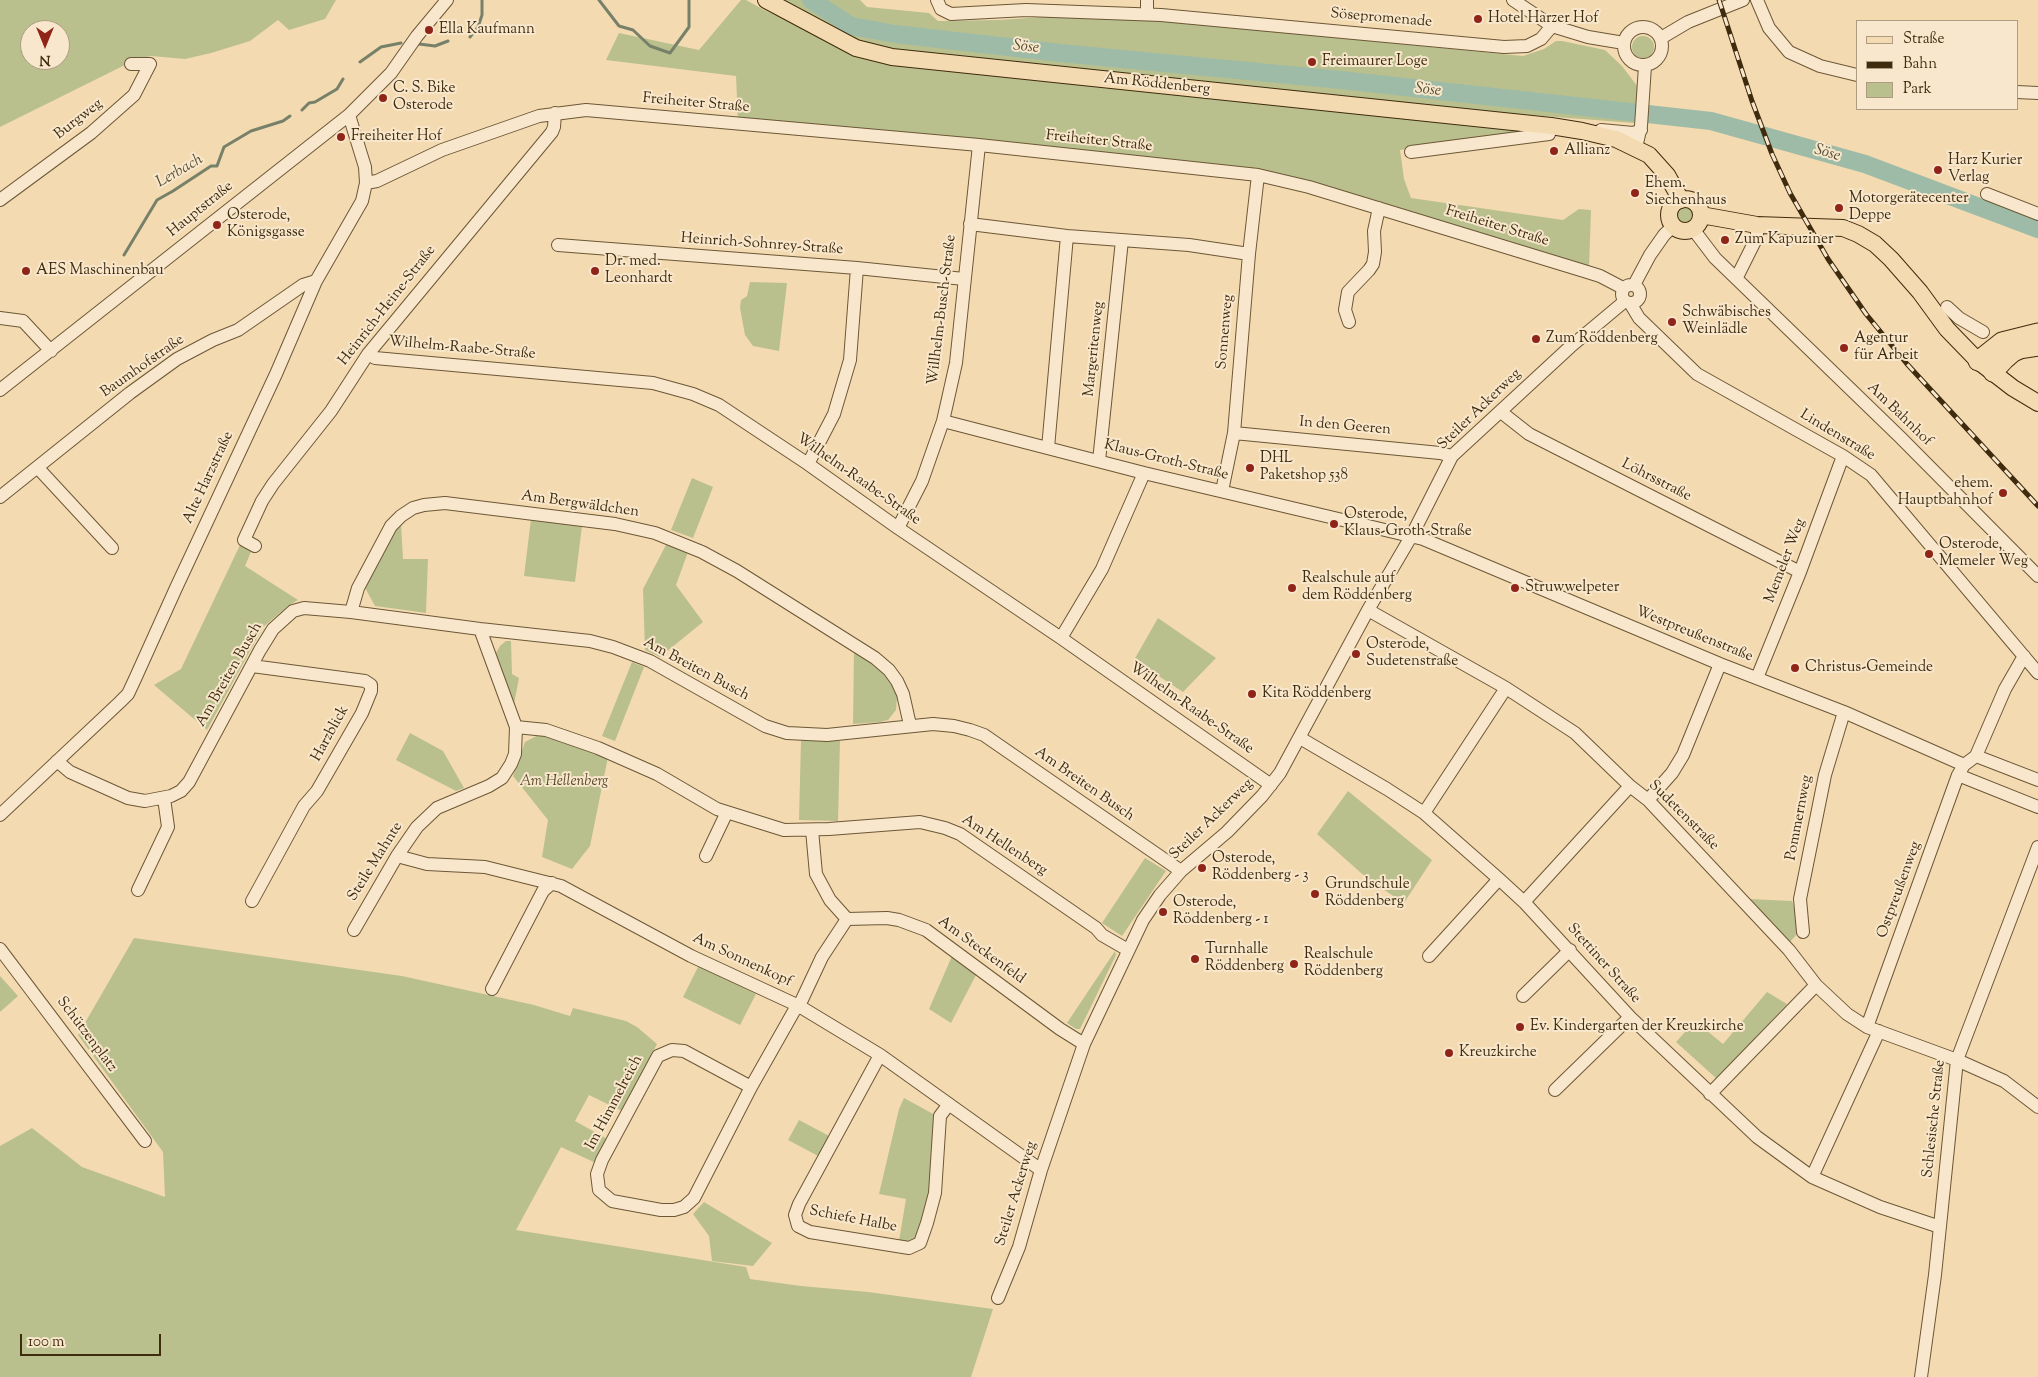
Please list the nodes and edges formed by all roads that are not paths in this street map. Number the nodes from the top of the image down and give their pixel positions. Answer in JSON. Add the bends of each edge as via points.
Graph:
{"nodes":[{"id":1,"x":447,"y":0,"type":"edge"},
{"id":2,"x":936,"y":0,"type":"edge"},
{"id":3,"x":1147,"y":0,"type":"edge"},
{"id":4,"x":1512,"y":0,"type":"edge"},
{"id":5,"x":1743,"y":0,"type":"edge"},
{"id":6,"x":1756,"y":0,"type":"edge"},
{"id":7,"x":769,"y":2,"type":"edge"},
{"id":8,"x":1147,"y":14,"type":"junction"},
{"id":9,"x":1764,"y":19,"type":"junction"},
{"id":10,"x":1552,"y":26,"type":"junction"},
{"id":11,"x":1661,"y":38,"type":"junction"},
{"id":12,"x":1624,"y":43,"type":"junction"},
{"id":13,"x":131,"y":64,"type":"dead end"},
{"id":14,"x":1645,"y":66,"type":"junction"},
{"id":15,"x":1856,"y":75,"type":"edge"},
{"id":16,"x":2018,"y":92,"type":"edge"},
{"id":17,"x":2038,"y":93,"type":"edge"},
{"id":18,"x":555,"y":113,"type":"junction"},
{"id":19,"x":349,"y":115,"type":"junction"},
{"id":20,"x":1551,"y":126,"type":"junction"},
{"id":21,"x":1641,"y":128,"type":"junction"},
{"id":22,"x":1582,"y":131,"type":"junction"},
{"id":23,"x":978,"y":145,"type":"junction"},
{"id":24,"x":1636,"y":148,"type":"junction"},
{"id":25,"x":1411,"y":152,"type":"dead end"},
{"id":26,"x":1654,"y":160,"type":"junction"},
{"id":27,"x":1258,"y":176,"type":"junction"},
{"id":28,"x":366,"y":183,"type":"junction"},
{"id":29,"x":1988,"y":194,"type":"dead end"},
{"id":30,"x":0,"y":200,"type":"edge"},
{"id":31,"x":1682,"y":200,"type":"junction"},
{"id":32,"x":1379,"y":208,"type":"junction"},
{"id":33,"x":2038,"y":214,"type":"edge"},
{"id":34,"x":1697,"y":222,"type":"junction"},
{"id":35,"x":970,"y":224,"type":"junction"},
{"id":36,"x":1757,"y":225,"type":"junction"},
{"id":37,"x":1673,"y":226,"type":"junction"},
{"id":38,"x":1067,"y":236,"type":"junction"},
{"id":39,"x":1122,"y":240,"type":"junction"},
{"id":40,"x":558,"y":245,"type":"dead end"},
{"id":41,"x":1249,"y":254,"type":"junction"},
{"id":42,"x":856,"y":268,"type":"junction"},
{"id":43,"x":1737,"y":277,"type":"junction"},
{"id":44,"x":964,"y":278,"type":"junction"},
{"id":45,"x":316,"y":281,"type":"junction"},
{"id":46,"x":1630,"y":295,"type":"junction"},
{"id":47,"x":1947,"y":307,"type":"dead end"},
{"id":48,"x":0,"y":318,"type":"edge"},
{"id":49,"x":1349,"y":322,"type":"dead end"},
{"id":50,"x":1953,"y":324,"type":"junction"},
{"id":51,"x":1983,"y":332,"type":"dead end"},
{"id":52,"x":2035,"y":340,"type":"edge"},
{"id":53,"x":51,"y":351,"type":"junction"},
{"id":54,"x":368,"y":354,"type":"junction"},
{"id":55,"x":1978,"y":361,"type":"junction"},
{"id":56,"x":1994,"y":372,"type":"junction"},
{"id":57,"x":0,"y":390,"type":"edge"},
{"id":58,"x":2038,"y":404,"type":"edge"},
{"id":59,"x":1501,"y":412,"type":"junction"},
{"id":60,"x":943,"y":422,"type":"junction"},
{"id":61,"x":1234,"y":434,"type":"junction"},
{"id":62,"x":1048,"y":448,"type":"junction"},
{"id":63,"x":1452,"y":456,"type":"junction"},
{"id":64,"x":1843,"y":456,"type":"junction"},
{"id":65,"x":1099,"y":461,"type":"junction"},
{"id":66,"x":808,"y":464,"type":"junction"},
{"id":67,"x":38,"y":468,"type":"junction"},
{"id":68,"x":1144,"y":473,"type":"junction"},
{"id":69,"x":1222,"y":491,"type":"junction"},
{"id":70,"x":0,"y":497,"type":"edge"},
{"id":71,"x":898,"y":528,"type":"junction"},
{"id":72,"x":1412,"y":535,"type":"junction"},
{"id":73,"x":255,"y":546,"type":"dead end"},
{"id":74,"x":112,"y":548,"type":"dead end"},
{"id":75,"x":1800,"y":572,"type":"junction"},
{"id":76,"x":2038,"y":576,"type":"edge"},
{"id":77,"x":1368,"y":610,"type":"junction"},
{"id":78,"x":351,"y":612,"type":"junction"},
{"id":79,"x":480,"y":629,"type":"junction"},
{"id":80,"x":1061,"y":638,"type":"junction"},
{"id":81,"x":2024,"y":656,"type":"junction"},
{"id":82,"x":1720,"y":664,"type":"junction"},
{"id":83,"x":252,"y":666,"type":"junction"},
{"id":84,"x":2038,"y":673,"type":"edge"},
{"id":85,"x":1756,"y":678,"type":"junction"},
{"id":86,"x":1506,"y":688,"type":"junction"},
{"id":87,"x":1844,"y":712,"type":"junction"},
{"id":88,"x":910,"y":725,"type":"junction"},
{"id":89,"x":516,"y":727,"type":"junction"},
{"id":90,"x":1300,"y":738,"type":"junction"},
{"id":91,"x":1976,"y":756,"type":"junction"},
{"id":92,"x":57,"y":761,"type":"junction"},
{"id":93,"x":1961,"y":770,"type":"junction"},
{"id":94,"x":2038,"y":780,"type":"edge"},
{"id":95,"x":1271,"y":785,"type":"junction"},
{"id":96,"x":1630,"y":786,"type":"junction"},
{"id":97,"x":164,"y":798,"type":"junction"},
{"id":98,"x":1648,"y":800,"type":"junction"},
{"id":99,"x":2038,"y":808,"type":"edge"},
{"id":100,"x":728,"y":812,"type":"junction"},
{"id":101,"x":1424,"y":814,"type":"junction"},
{"id":102,"x":1,"y":816,"type":"edge"},
{"id":103,"x":812,"y":830,"type":"junction"},
{"id":104,"x":2038,"y":847,"type":"edge"},
{"id":105,"x":397,"y":856,"type":"junction"},
{"id":106,"x":706,"y":856,"type":"dead end"},
{"id":107,"x":1181,"y":871,"type":"junction"},
{"id":108,"x":1499,"y":879,"type":"junction"},
{"id":109,"x":552,"y":883,"type":"junction"},
{"id":110,"x":138,"y":890,"type":"dead end"},
{"id":111,"x":252,"y":901,"type":"dead end"},
{"id":112,"x":1524,"y":902,"type":"junction"},
{"id":113,"x":848,"y":919,"type":"junction"},
{"id":114,"x":354,"y":930,"type":"dead end"},
{"id":115,"x":1803,"y":932,"type":"dead end"},
{"id":116,"x":0,"y":949,"type":"edge"},
{"id":117,"x":1128,"y":950,"type":"junction"},
{"id":118,"x":1570,"y":950,"type":"junction"},
{"id":119,"x":1429,"y":956,"type":"dead end"},
{"id":120,"x":1816,"y":985,"type":"junction"},
{"id":121,"x":492,"y":989,"type":"dead end"},
{"id":122,"x":1523,"y":996,"type":"dead end"},
{"id":123,"x":799,"y":1006,"type":"junction"},
{"id":124,"x":1630,"y":1017,"type":"junction"},
{"id":125,"x":1873,"y":1029,"type":"junction"},
{"id":126,"x":1084,"y":1044,"type":"junction"},
{"id":127,"x":880,"y":1055,"type":"junction"},
{"id":128,"x":1957,"y":1060,"type":"junction"},
{"id":129,"x":751,"y":1088,"type":"junction"},
{"id":130,"x":1555,"y":1090,"type":"dead end"},
{"id":131,"x":1710,"y":1094,"type":"junction"},
{"id":132,"x":949,"y":1104,"type":"junction"},
{"id":133,"x":2038,"y":1107,"type":"edge"},
{"id":134,"x":145,"y":1141,"type":"dead end"},
{"id":135,"x":1041,"y":1170,"type":"junction"},
{"id":136,"x":1812,"y":1177,"type":"junction"},
{"id":137,"x":1940,"y":1227,"type":"junction"},
{"id":138,"x":998,"y":1298,"type":"dead end"},
{"id":139,"x":1921,"y":1377,"type":"edge"}],
"edges":[{"from":1,"to":19,"type":"street","name":"Hauptstraße","via":[[391,73]]},
{"from":2,"to":8,"type":"street","name":"Sösepromenade","via":[[941,9],[951,14],[1021,10]]},
{"from":3,"to":8,"type":"street"},
{"from":4,"to":10,"type":"street"},
{"from":5,"to":9,"type":"street"},
{"from":5,"to":11,"type":"street","via":[[1688,22]]},
{"from":6,"to":9,"type":"street"},
{"from":7,"to":20,"type":"main road","name":"Am Röddenberg","via":[[856,48],[892,57]]},
{"from":8,"to":10,"type":"street","name":"Sösepromenade","via":[[1504,46],[1527,46],[1541,39]]},
{"from":9,"to":15,"type":"street","via":[[1789,52],[1820,66]]},
{"from":10,"to":12,"type":"street"},
{"from":11,"to":12,"type":"street","via":[[1650,28],[1640,27],[1629,33]]},
{"from":11,"to":14,"type":"street","via":[[1660,56]]},
{"from":12,"to":14,"type":"street","via":[[1627,56],[1636,64]]},
{"from":13,"to":30,"type":"street","name":"Burgweg","via":[[150,64],[134,95],[91,132]]},
{"from":14,"to":21,"type":"street"},
{"from":16,"to":17,"type":"street"},
{"from":18,"to":23,"type":"street","name":"Freiheiter Straße","via":[[586,110]]},
{"from":18,"to":28,"type":"street","name":"Freiheiter Straße","via":[[442,150],[377,181]]},
{"from":18,"to":54,"type":"street","name":"Heinrich-Heine-Straße","via":[[552,132]]},
{"from":19,"to":28,"type":"street","name":"Alte Harzstraße","via":[[365,167]]},
{"from":19,"to":53,"type":"street","name":"Hauptstraße"},
{"from":20,"to":22,"type":"main road","name":"Am Röddenberg"},
{"from":20,"to":25,"type":"street","via":[[1549,134]]},
{"from":21,"to":22,"type":"street","via":[[1634,133]]},
{"from":21,"to":24,"type":"street"},
{"from":21,"to":26,"type":"street"},
{"from":22,"to":24,"type":"main road","name":"Am Röddenberg","via":[[1616,139]]},
{"from":23,"to":27,"type":"street","name":"Freiheiter Straße"},
{"from":23,"to":35,"type":"street","name":"Willhelm-Busch-Straße"},
{"from":24,"to":26,"type":"main road","name":"Am Röddenberg"},
{"from":26,"to":31,"type":"main road"},
{"from":27,"to":32,"type":"street","name":"Freiheiter Straße"},
{"from":27,"to":41,"type":"street","name":"Sonnenweg"},
{"from":28,"to":45,"type":"street","name":"Alte Harzstraße","via":[[358,210]]},
{"from":29,"to":33,"type":"street"},
{"from":31,"to":34,"type":"main road","via":[[1694,203]]},
{"from":31,"to":37,"type":"main road","via":[[1669,212]]},
{"from":32,"to":46,"type":"street","name":"Freiheiter Straße","via":[[1600,276]]},
{"from":32,"to":49,"type":"street","via":[[1373,264],[1348,292],[1345,310]]},
{"from":34,"to":36,"type":"main road"},
{"from":34,"to":37,"type":"main road","via":[[1682,231]]},
{"from":34,"to":43,"type":"street","name":"Am Bahnhof","via":[[1715,258]]},
{"from":35,"to":38,"type":"street"},
{"from":35,"to":44,"type":"street","name":"Willhelm-Busch-Straße"},
{"from":36,"to":43,"type":"street","via":[[1757,237]]},
{"from":36,"to":50,"type":"main road","via":[[1843,228],[1858,234],[1891,259]]},
{"from":37,"to":46,"type":"street","name":"Steiler Ackerweg","via":[[1650,256]]},
{"from":38,"to":39,"type":"street"},
{"from":38,"to":62,"type":"street"},
{"from":39,"to":41,"type":"street"},
{"from":39,"to":65,"type":"street","name":"Margeritenweg"},
{"from":40,"to":42,"type":"street","name":"Heinrich-Sohnrey-Straße"},
{"from":41,"to":61,"type":"street","name":"Sonnenweg"},
{"from":42,"to":44,"type":"street","name":"Heinrich-Sohnrey-Straße"},
{"from":42,"to":66,"type":"street","via":[[850,360],[834,414]]},
{"from":43,"to":76,"type":"street","name":"Am Bahnhof"},
{"from":44,"to":60,"type":"street","name":"Willhelm-Busch-Straße","via":[[956,363]]},
{"from":45,"to":67,"type":"street","name":"Baumhofstraße","via":[[303,285],[238,330],[178,359],[130,393]]},
{"from":45,"to":92,"type":"street","name":"Alte Harzstraße","via":[[128,694]]},
{"from":46,"to":59,"type":"street","name":"Steiler Ackerweg"},
{"from":46,"to":64,"type":"street","name":"Lindenstraße","via":[[1639,318],[1697,374]]},
{"from":47,"to":50,"type":"street"},
{"from":48,"to":53,"type":"street","via":[[23,321]]},
{"from":50,"to":51,"type":"street"},
{"from":50,"to":55,"type":"main road"},
{"from":52,"to":55,"type":"highway","via":[[2002,342]]},
{"from":52,"to":56,"type":"highway","via":[[2004,359]]},
{"from":53,"to":57,"type":"street","name":"Hauptstraße"},
{"from":54,"to":66,"type":"street","name":"Wilhelm-Raabe-Straße","via":[[375,358],[653,383],[674,388],[719,405]]},
{"from":54,"to":73,"type":"street","name":"Heinrich-Heine-Straße","via":[[331,411],[262,501],[244,540]]},
{"from":55,"to":56,"type":"main road"},
{"from":56,"to":58,"type":"main road"},
{"from":59,"to":63,"type":"street","name":"Steiler Ackerweg"},
{"from":59,"to":75,"type":"street","name":"Löhrsstraße","via":[[1529,434]]},
{"from":60,"to":62,"type":"street","name":"Klaus-Groth-Straße"},
{"from":60,"to":71,"type":"street","name":"Willhelm-Busch-Straße","via":[[922,481]]},
{"from":61,"to":63,"type":"street","name":"In den Geeren"},
{"from":61,"to":69,"type":"street","name":"Sonnenweg"},
{"from":62,"to":65,"type":"street","name":"Klaus-Groth-Straße"},
{"from":63,"to":72,"type":"street","name":"Steiler Ackerweg"},
{"from":64,"to":75,"type":"street","name":"Memeler Weg"},
{"from":64,"to":81,"type":"street","name":"Lindenstraße","via":[[1871,475]]},
{"from":65,"to":68,"type":"street","name":"Klaus-Groth-Straße"},
{"from":66,"to":71,"type":"street","name":"Wilhelm-Raabe-Straße"},
{"from":67,"to":70,"type":"street","name":"Baumhofstraße"},
{"from":67,"to":74,"type":"street"},
{"from":68,"to":69,"type":"street","name":"Klaus-Groth-Straße"},
{"from":68,"to":80,"type":"street","via":[[1102,569]]},
{"from":69,"to":72,"type":"street","name":"Klaus-Groth-Straße"},
{"from":71,"to":80,"type":"street","name":"Wilhelm-Raabe-Straße"},
{"from":72,"to":77,"type":"street","name":"Steiler Ackerweg"},
{"from":72,"to":82,"type":"street","name":"Westpreußenstraße"},
{"from":75,"to":85,"type":"street","name":"Memeler Weg"},
{"from":77,"to":86,"type":"street","name":"Sudetenstraße"},
{"from":77,"to":90,"type":"street","name":"Steiler Ackerweg"},
{"from":78,"to":79,"type":"street","name":"Am Breiten Busch"},
{"from":78,"to":83,"type":"street","name":"Am Breiten Busch","via":[[304,608],[293,611],[274,629]]},
{"from":78,"to":88,"type":"street","name":"Am Bergwäldchen","via":[[358,588],[391,526],[413,508],[445,503],[615,524],[655,533],[702,552],[738,571],[875,658],[897,681]]},
{"from":79,"to":88,"type":"street","name":"Am Breiten Busch","via":[[590,641],[613,647],[650,661],[764,726],[787,733],[827,735]]},
{"from":79,"to":89,"type":"street","name":"Steile Mahnte"},
{"from":80,"to":95,"type":"street","name":"Wilhelm-Raabe-Straße"},
{"from":81,"to":84,"type":"street","name":"Lindenstraße"},
{"from":81,"to":91,"type":"street","via":[[2005,688]]},
{"from":82,"to":85,"type":"street","name":"Westpreußenstraße"},
{"from":82,"to":98,"type":"street","via":[[1683,755]]},
{"from":83,"to":97,"type":"street","name":"Am Breiten Busch","via":[[189,782],[181,791]]},
{"from":83,"to":111,"type":"street","name":"Harzblick","via":[[365,681],[371,685],[362,713],[318,791],[304,806]]},
{"from":85,"to":87,"type":"street","name":"Westpreußenstraße"},
{"from":86,"to":96,"type":"street","name":"Sudetenstraße","via":[[1574,733]]},
{"from":86,"to":101,"type":"street"},
{"from":87,"to":93,"type":"street","name":"Westpreußenstraße"},
{"from":87,"to":115,"type":"street","name":"Pommernweg","via":[[1825,776],[1800,899]]},
{"from":88,"to":107,"type":"street","name":"Am Breiten Busch","via":[[954,726],[984,735]]},
{"from":89,"to":100,"type":"street","name":"Am Hellenberg","via":[[546,730],[598,748],[657,774],[717,809]]},
{"from":89,"to":105,"type":"street","name":"Steile Mahnte","via":[[515,754],[502,778],[437,808],[417,827]]},
{"from":90,"to":95,"type":"street","name":"Steiler Ackerweg"},
{"from":90,"to":101,"type":"street","name":"Stettiner Straße","via":[[1387,788]]},
{"from":91,"to":93,"type":"street"},
{"from":91,"to":94,"type":"street"},
{"from":92,"to":97,"type":"street","name":"Am Breiten Busch","via":[[70,772],[128,798],[145,801]]},
{"from":92,"to":102,"type":"street","name":"Alte Harzstraße"},
{"from":93,"to":99,"type":"street","name":"Westpreußenstraße"},
{"from":93,"to":125,"type":"street","name":"Ostpreußenweg"},
{"from":95,"to":107,"type":"street","name":"Steiler Ackerweg","via":[[1227,832]]},
{"from":96,"to":98,"type":"street","name":"Sudetenstraße"},
{"from":96,"to":112,"type":"street"},
{"from":97,"to":110,"type":"street","via":[[168,827]]},
{"from":98,"to":120,"type":"street","name":"Sudetenstraße","via":[[1789,950]]},
{"from":100,"to":103,"type":"street","name":"Am Hellenberg","via":[[784,830]]},
{"from":100,"to":106,"type":"street"},
{"from":101,"to":108,"type":"street","name":"Stettiner Straße"},
{"from":103,"to":113,"type":"street","via":[[816,874],[830,900]]},
{"from":103,"to":117,"type":"street","name":"Am Hellenberg","via":[[903,823],[945,828],[960,834]]},
{"from":104,"to":128,"type":"street","name":"Schlesische Straße"},
{"from":105,"to":109,"type":"street","name":"Am Sonnenkopf","via":[[427,864],[486,867]]},
{"from":105,"to":114,"type":"street","name":"Steile Mahnte"},
{"from":107,"to":117,"type":"street","name":"Steiler Ackerweg","via":[[1143,920]]},
{"from":108,"to":112,"type":"street","name":"Stettiner Straße"},
{"from":108,"to":119,"type":"street"},
{"from":109,"to":121,"type":"street","via":[[543,891]]},
{"from":109,"to":123,"type":"street","name":"Am Sonnenkopf","via":[[691,956]]},
{"from":112,"to":118,"type":"street","name":"Stettiner Straße"},
{"from":113,"to":123,"type":"street","via":[[822,957]]},
{"from":113,"to":126,"type":"street","name":"Am Steckenfeld","via":[[887,918],[926,930]]},
{"from":116,"to":134,"type":"street","name":"Schützenplatz"},
{"from":117,"to":126,"type":"street","name":"Steiler Ackerweg"},
{"from":118,"to":122,"type":"street"},
{"from":118,"to":124,"type":"street","name":"Stettiner Straße"},
{"from":120,"to":125,"type":"street","name":"Sudetenstraße","via":[[1847,1014]]},
{"from":120,"to":131,"type":"street"},
{"from":123,"to":127,"type":"street","name":"Am Sonnenkopf"},
{"from":123,"to":129,"type":"street","name":"Im Himmelreich"},
{"from":124,"to":130,"type":"street"},
{"from":124,"to":131,"type":"street","name":"Stettiner Straße"},
{"from":125,"to":128,"type":"street","name":"Sudetenstraße"},
{"from":125,"to":136,"type":"street","name":"Ostpreußenweg"},
{"from":126,"to":135,"type":"street","name":"Steiler Ackerweg"},
{"from":127,"to":132,"type":"street","name":"Am Sonnenkopf"},
{"from":127,"to":132,"type":"street","name":"Schiefe Halbe","via":[[799,1204],[798,1226],[810,1232],[909,1248],[920,1243],[935,1194],[940,1116]]},
{"from":128,"to":133,"type":"street","name":"Sudetenstraße","via":[[2004,1081]]},
{"from":128,"to":137,"type":"street","name":"Schlesische Straße"},
{"from":129,"to":129,"type":"street","name":"Im Himmelreich","via":[[694,1198],[684,1207],[661,1210],[612,1201],[599,1190],[597,1174],[602,1160],[658,1056],[672,1050],[684,1052]]},
{"from":131,"to":136,"type":"street","name":"Stettiner Straße","via":[[1757,1137]]},
{"from":132,"to":135,"type":"street","name":"Am Sonnenkopf"},
{"from":135,"to":138,"type":"street","name":"Steiler Ackerweg","via":[[1019,1247]]},
{"from":136,"to":137,"type":"street","name":"Stettiner Straße","via":[[1880,1207]]},
{"from":137,"to":139,"type":"street","name":"Schlesische Straße"}]}
